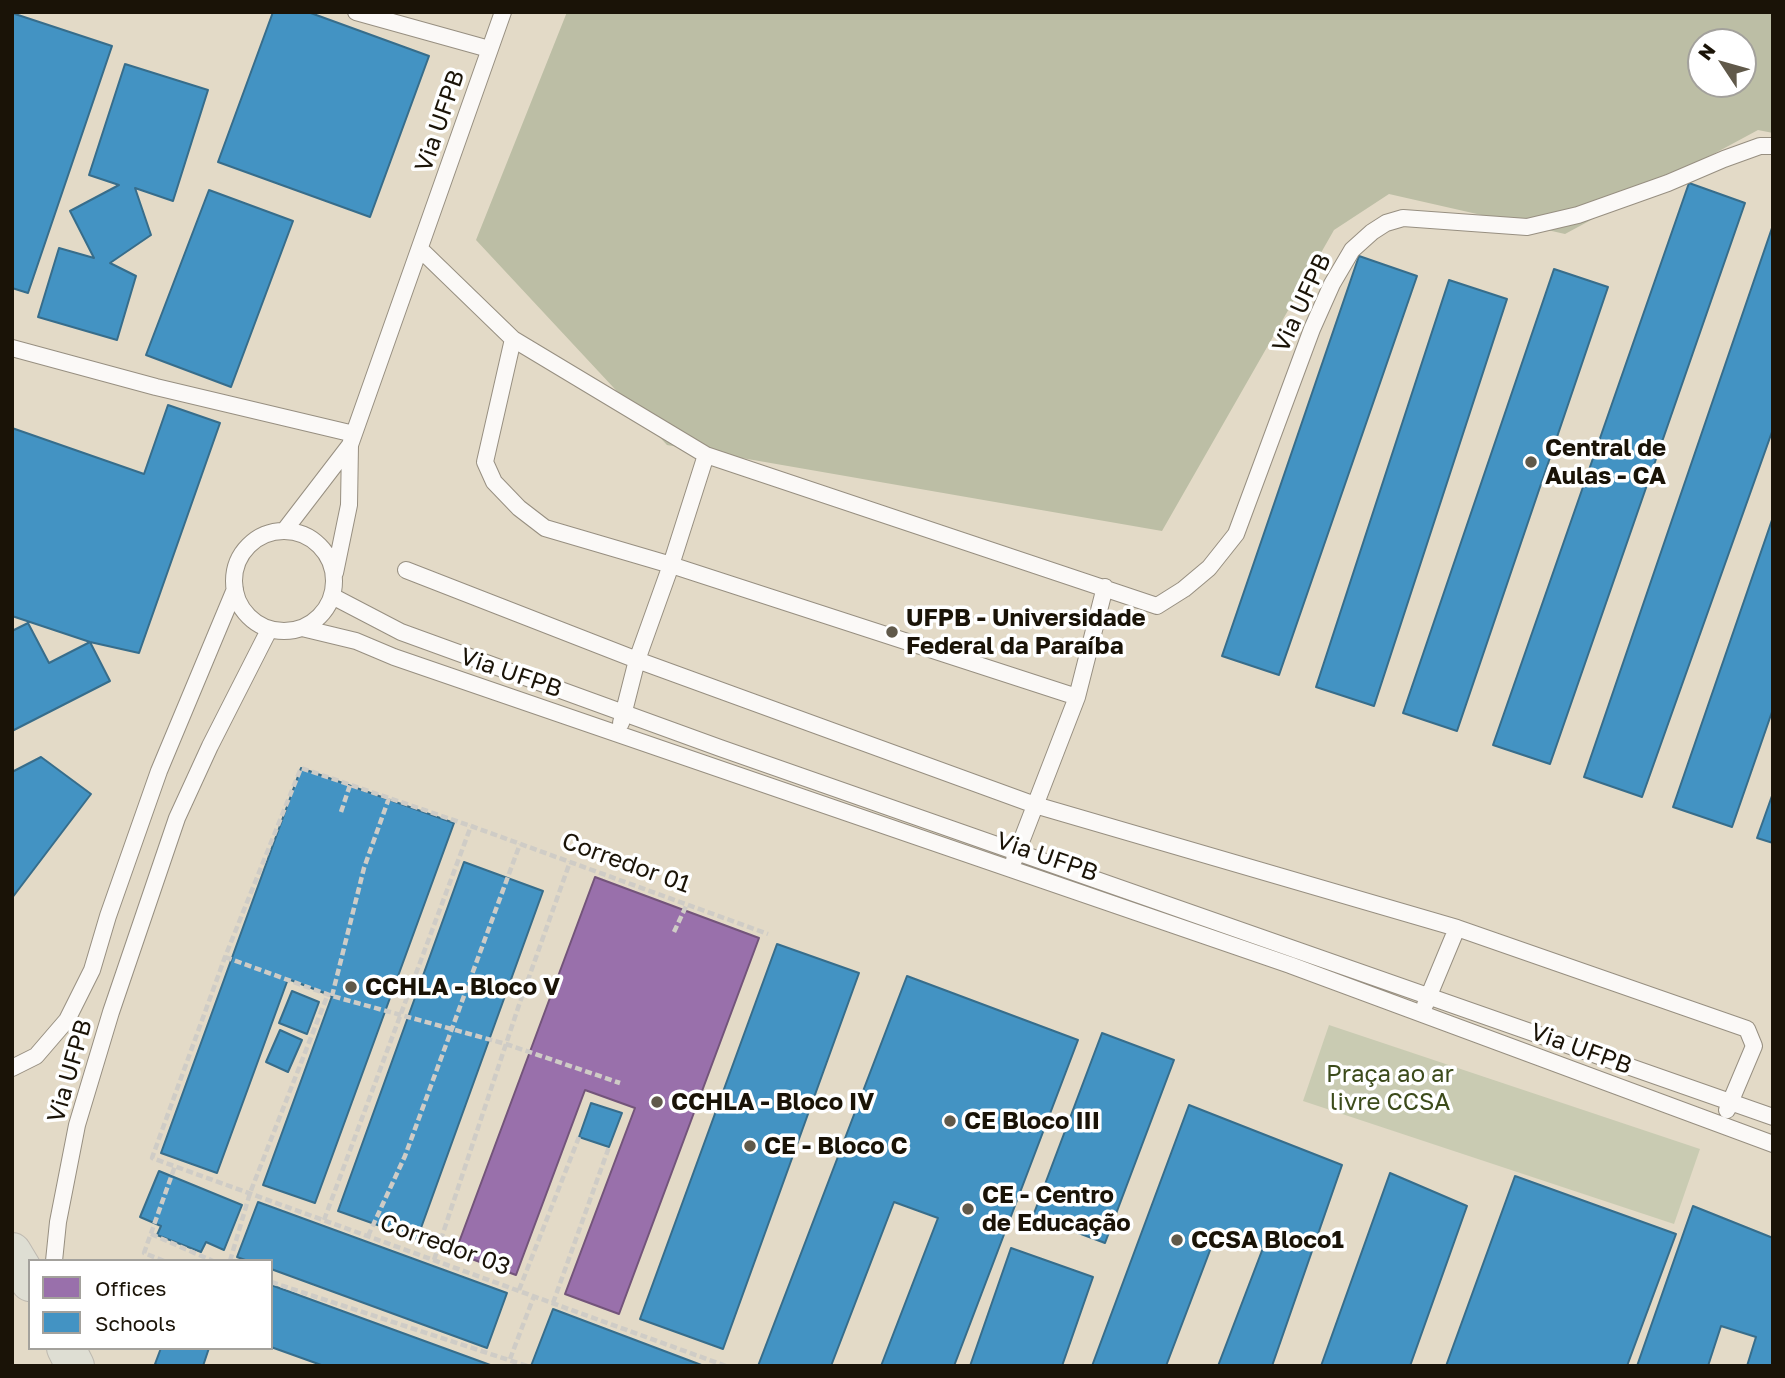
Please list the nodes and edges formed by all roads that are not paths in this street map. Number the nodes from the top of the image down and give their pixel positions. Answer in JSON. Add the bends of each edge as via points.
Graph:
{"nodes":[{"id":1,"x":356,"y":12,"type":"edge"},
{"id":2,"x":503,"y":12,"type":"edge"},
{"id":3,"x":489,"y":49,"type":"junction"},
{"id":4,"x":1773,"y":146,"type":"edge"},
{"id":5,"x":420,"y":249,"type":"junction"},
{"id":6,"x":513,"y":339,"type":"junction"},
{"id":7,"x":12,"y":348,"type":"edge"},
{"id":8,"x":352,"y":440,"type":"junction"},
{"id":9,"x":706,"y":455,"type":"junction"},
{"id":10,"x":284,"y":531,"type":"junction"},
{"id":11,"x":671,"y":565,"type":"junction"},
{"id":12,"x":406,"y":570,"type":"dead end"},
{"id":13,"x":334,"y":576,"type":"junction"},
{"id":14,"x":1105,"y":587,"type":"junction"},
{"id":15,"x":235,"y":589,"type":"junction"},
{"id":16,"x":332,"y":596,"type":"junction"},
{"id":17,"x":302,"y":628,"type":"junction"},
{"id":18,"x":269,"y":630,"type":"junction"},
{"id":19,"x":638,"y":660,"type":"junction"},
{"id":20,"x":1077,"y":697,"type":"junction"},
{"id":21,"x":625,"y":713,"type":"junction"},
{"id":22,"x":618,"y":733,"type":"junction"},
{"id":23,"x":1035,"y":805,"type":"junction"},
{"id":24,"x":1017,"y":850,"type":"junction"},
{"id":25,"x":1011,"y":869,"type":"junction"},
{"id":26,"x":1457,"y":928,"type":"junction"},
{"id":27,"x":1429,"y":995,"type":"junction"},
{"id":28,"x":1422,"y":1014,"type":"junction"},
{"id":29,"x":12,"y":1068,"type":"edge"},
{"id":30,"x":1730,"y":1102,"type":"junction"},
{"id":31,"x":1773,"y":1117,"type":"edge"},
{"id":32,"x":1723,"y":1126,"type":"junction"},
{"id":33,"x":1773,"y":1144,"type":"edge"},
{"id":34,"x":12,"y":1252,"type":"edge"},
{"id":35,"x":54,"y":1259,"type":"edge"},
{"id":36,"x":28,"y":1279,"type":"edge"},
{"id":37,"x":67,"y":1350,"type":"edge"},
{"id":38,"x":75,"y":1366,"type":"edge"}],
"edges":[{"from":1,"to":3,"type":"lane","name":"Via UFPB"},
{"from":2,"to":3,"type":"lane","name":"Via UFPB"},
{"from":3,"to":5,"type":"lane","name":"Via UFPB"},
{"from":4,"to":14,"type":"lane","name":"Via UFPB","via":[[1760,146],[1578,215],[1527,228],[1403,218],[1385,222],[1352,250],[1332,284],[1236,534],[1209,568],[1157,606]]},
{"from":5,"to":6,"type":"lane"},
{"from":5,"to":8,"type":"lane","name":"Via UFPB"},
{"from":6,"to":9,"type":"lane"},
{"from":6,"to":11,"type":"lane","via":[[485,462],[494,482],[545,528]]},
{"from":7,"to":8,"type":"lane"},
{"from":8,"to":10,"type":"lane","name":"Via UFPB"},
{"from":8,"to":13,"type":"lane","name":"Via UFPB","via":[[349,505]]},
{"from":9,"to":11,"type":"lane"},
{"from":9,"to":14,"type":"lane"},
{"from":10,"to":13,"type":"lane","via":[[302,534],[318,544]]},
{"from":10,"to":15,"type":"lane","name":"Via UFPB","via":[[263,536],[246,549],[236,568]]},
{"from":11,"to":19,"type":"lane"},
{"from":11,"to":20,"type":"lane"},
{"from":12,"to":19,"type":"lane"},
{"from":13,"to":16,"type":"lane","name":"Via UFPB"},
{"from":14,"to":20,"type":"lane"},
{"from":15,"to":18,"type":"lane","via":[[240,607],[252,621]]},
{"from":15,"to":29,"type":"lane","name":"Via UFPB","via":[[159,771],[92,970],[67,1020],[36,1056]]},
{"from":16,"to":17,"type":"lane","via":[[320,616]]},
{"from":16,"to":21,"type":"lane","name":"Via UFPB","via":[[401,632]]},
{"from":17,"to":18,"type":"lane","name":"Via UFPB"},
{"from":17,"to":22,"type":"lane","name":"Via UFPB","via":[[356,641]]},
{"from":18,"to":35,"type":"lane","name":"Via UFPB","via":[[177,818],[76,1125]]},
{"from":19,"to":21,"type":"lane"},
{"from":19,"to":23,"type":"lane"},
{"from":20,"to":23,"type":"lane"},
{"from":21,"to":22,"type":"lane"},
{"from":21,"to":24,"type":"lane","name":"Via UFPB"},
{"from":22,"to":25,"type":"lane","name":"Via UFPB"},
{"from":23,"to":24,"type":"lane"},
{"from":23,"to":26,"type":"lane"},
{"from":24,"to":25,"type":"lane"},
{"from":24,"to":27,"type":"lane","name":"Via UFPB"},
{"from":25,"to":28,"type":"lane","name":"Via UFPB"},
{"from":26,"to":27,"type":"lane"},
{"from":26,"to":30,"type":"lane","via":[[1747,1029],[1754,1046]]},
{"from":27,"to":28,"type":"lane"},
{"from":27,"to":30,"type":"lane","name":"Via UFPB"},
{"from":28,"to":32,"type":"lane","name":"Via UFPB"},
{"from":30,"to":31,"type":"lane","name":"Via UFPB"},
{"from":30,"to":32,"type":"lane"},
{"from":32,"to":33,"type":"lane","name":"Via UFPB"},
{"from":34,"to":36,"type":"main road"},
{"from":37,"to":38,"type":"main road"}]}
